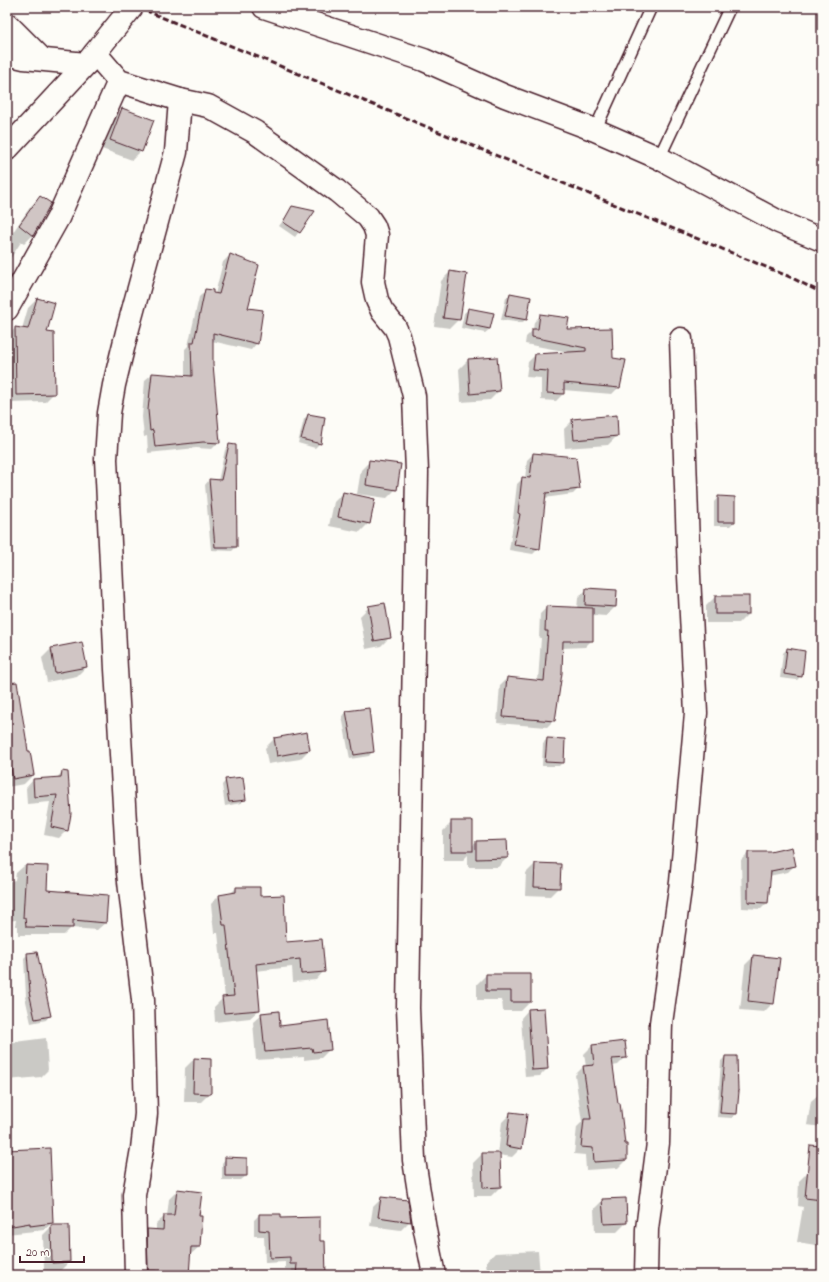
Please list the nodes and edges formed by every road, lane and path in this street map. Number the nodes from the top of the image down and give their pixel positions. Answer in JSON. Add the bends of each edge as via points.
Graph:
{"nodes":[{"id":1,"x":132,"y":7,"type":"edge"},
{"id":2,"x":264,"y":7,"type":"edge"},
{"id":3,"x":651,"y":7,"type":"edge"},
{"id":4,"x":730,"y":7,"type":"edge"},
{"id":5,"x":7,"y":24,"type":"edge"},
{"id":6,"x":7,"y":54,"type":"edge"},
{"id":7,"x":90,"y":58,"type":"junction"},
{"id":8,"x":42,"y":59,"type":"junction"},
{"id":9,"x":119,"y":81,"type":"junction"},
{"id":10,"x":180,"y":100,"type":"junction"},
{"id":11,"x":595,"y":130,"type":"junction"},
{"id":12,"x":7,"y":149,"type":"edge"},
{"id":13,"x":659,"y":158,"type":"junction"},
{"id":14,"x":822,"y":240,"type":"edge"},
{"id":15,"x":7,"y":310,"type":"edge"},
{"id":16,"x":680,"y":338,"type":"dead end"},
{"id":17,"x":136,"y":1275,"type":"edge"},
{"id":18,"x":434,"y":1275,"type":"edge"},
{"id":19,"x":646,"y":1275,"type":"edge"}],
"edges":[{"from":1,"to":7,"type":"street"},
{"from":2,"to":11,"type":"street","via":[[424,60],[505,96]]},
{"from":3,"to":11,"type":"lane"},
{"from":4,"to":13,"type":"lane"},
{"from":5,"to":8,"type":"street"},
{"from":6,"to":8,"type":"street"},
{"from":7,"to":8,"type":"street"},
{"from":7,"to":9,"type":"street"},
{"from":7,"to":12,"type":"street"},
{"from":9,"to":10,"type":"street"},
{"from":9,"to":15,"type":"street","via":[[58,218]]},
{"from":10,"to":17,"type":"street","via":[[176,152],[114,385],[106,459],[128,873],[143,1000],[146,1114],[134,1195]]},
{"from":10,"to":18,"type":"street","via":[[208,106],[255,132],[337,191],[368,217],[376,235],[373,282],[377,300],[399,336],[414,396],[416,472],[408,1008],[414,1160],[424,1230]]},
{"from":11,"to":13,"type":"street"},
{"from":13,"to":14,"type":"street","via":[[779,222]]},
{"from":16,"to":19,"type":"street","via":[[696,713],[681,882],[661,1023],[658,1143],[647,1229]]}]}
